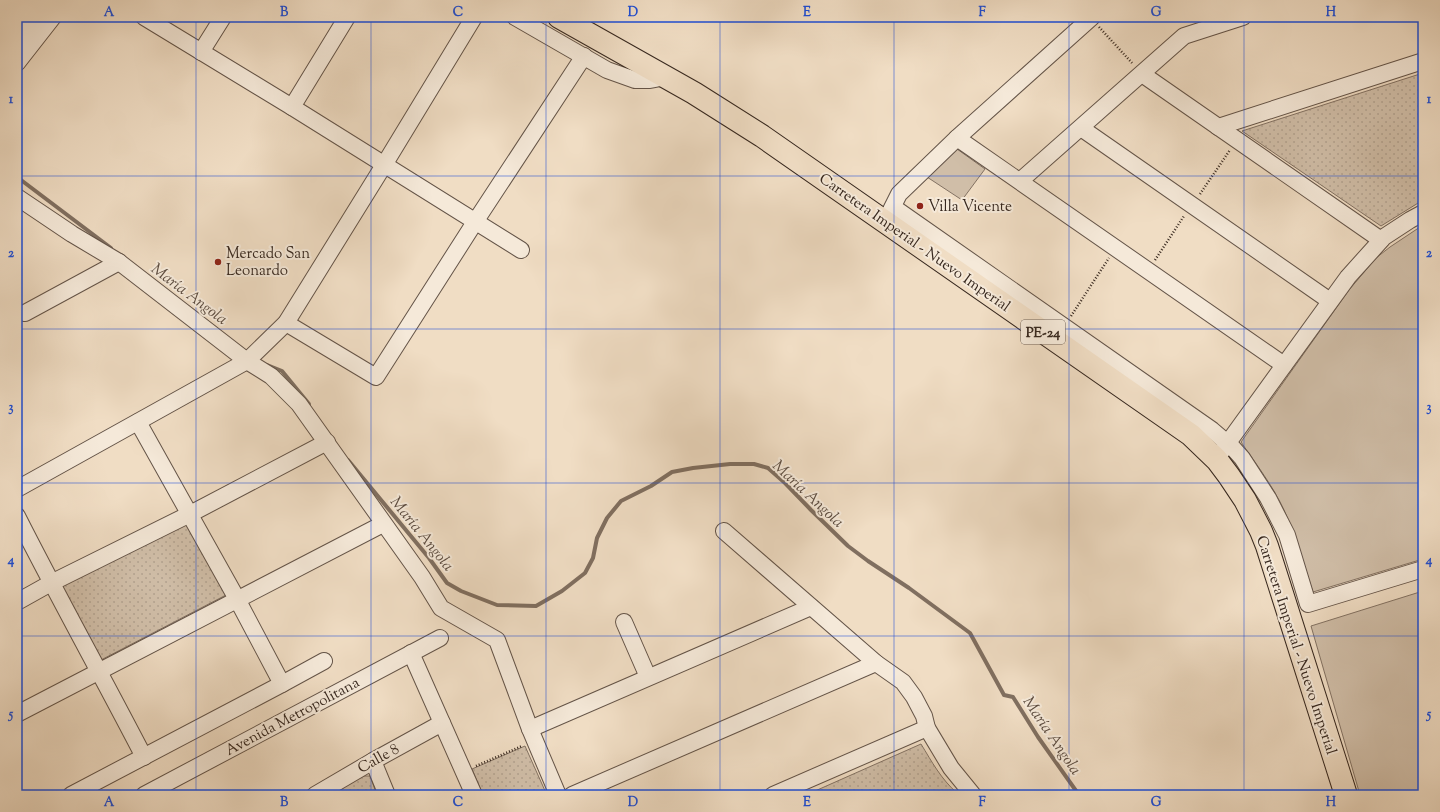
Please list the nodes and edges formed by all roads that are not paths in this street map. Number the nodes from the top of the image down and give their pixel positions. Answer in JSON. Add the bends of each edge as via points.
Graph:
{"nodes":[{"id":1,"x":35,"y":17,"type":"edge"},
{"id":2,"x":54,"y":17,"type":"edge"},
{"id":3,"x":144,"y":17,"type":"edge"},
{"id":4,"x":223,"y":17,"type":"edge"},
{"id":5,"x":347,"y":17,"type":"edge"},
{"id":6,"x":474,"y":17,"type":"edge"},
{"id":7,"x":514,"y":17,"type":"edge"},
{"id":8,"x":559,"y":17,"type":"edge"},
{"id":9,"x":1243,"y":17,"type":"edge"},
{"id":10,"x":1091,"y":18,"type":"edge"},
{"id":11,"x":17,"y":39,"type":"edge"},
{"id":12,"x":202,"y":52,"type":"junction"},
{"id":13,"x":584,"y":56,"type":"junction"},
{"id":14,"x":1423,"y":61,"type":"edge"},
{"id":15,"x":17,"y":64,"type":"edge"},
{"id":16,"x":1142,"y":74,"type":"junction"},
{"id":17,"x":666,"y":77,"type":"junction"},
{"id":18,"x":292,"y":107,"type":"junction"},
{"id":19,"x":1218,"y":127,"type":"junction"},
{"id":20,"x":1081,"y":128,"type":"junction"},
{"id":21,"x":957,"y":138,"type":"junction"},
{"id":22,"x":384,"y":165,"type":"junction"},
{"id":23,"x":1020,"y":182,"type":"junction"},
{"id":24,"x":17,"y":197,"type":"edge"},
{"id":25,"x":1423,"y":213,"type":"edge"},
{"id":26,"x":889,"y":214,"type":"junction"},
{"id":27,"x":475,"y":222,"type":"junction"},
{"id":28,"x":1381,"y":240,"type":"junction"},
{"id":29,"x":521,"y":250,"type":"dead end"},
{"id":30,"x":119,"y":262,"type":"junction"},
{"id":31,"x":1330,"y":301,"type":"junction"},
{"id":32,"x":25,"y":313,"type":"dead end"},
{"id":33,"x":286,"y":323,"type":"junction"},
{"id":34,"x":250,"y":357,"type":"junction"},
{"id":35,"x":1284,"y":365,"type":"junction"},
{"id":36,"x":138,"y":422,"type":"junction"},
{"id":37,"x":327,"y":442,"type":"junction"},
{"id":38,"x":1222,"y":452,"type":"junction"},
{"id":39,"x":17,"y":489,"type":"edge"},
{"id":40,"x":190,"y":514,"type":"junction"},
{"id":41,"x":17,"y":516,"type":"edge"},
{"id":42,"x":383,"y":524,"type":"junction"},
{"id":43,"x":724,"y":531,"type":"dead end"},
{"id":44,"x":1423,"y":569,"type":"edge"},
{"id":45,"x":51,"y":583,"type":"junction"},
{"id":46,"x":237,"y":599,"type":"junction"},
{"id":47,"x":17,"y":602,"type":"edge"},
{"id":48,"x":811,"y":607,"type":"junction"},
{"id":49,"x":624,"y":622,"type":"dead end"},
{"id":50,"x":440,"y":638,"type":"dead end"},
{"id":51,"x":411,"y":653,"type":"junction"},
{"id":52,"x":324,"y":660,"type":"dead end"},
{"id":53,"x":876,"y":663,"type":"junction"},
{"id":54,"x":100,"y":672,"type":"junction"},
{"id":55,"x":648,"y":677,"type":"junction"},
{"id":56,"x":282,"y":684,"type":"junction"},
{"id":57,"x":17,"y":714,"type":"edge"},
{"id":58,"x":442,"y":723,"type":"junction"},
{"id":59,"x":927,"y":728,"type":"junction"},
{"id":60,"x":533,"y":735,"type":"junction"},
{"id":61,"x":144,"y":757,"type":"junction"},
{"id":62,"x":373,"y":760,"type":"junction"},
{"id":63,"x":71,"y":795,"type":"edge"},
{"id":64,"x":144,"y":795,"type":"edge"},
{"id":65,"x":315,"y":795,"type":"edge"},
{"id":66,"x":387,"y":795,"type":"edge"},
{"id":67,"x":474,"y":795,"type":"edge"},
{"id":68,"x":558,"y":795,"type":"edge"},
{"id":69,"x":572,"y":795,"type":"edge"},
{"id":70,"x":773,"y":795,"type":"edge"},
{"id":71,"x":973,"y":795,"type":"edge"},
{"id":72,"x":1346,"y":795,"type":"edge"}],
"edges":[{"from":1,"to":11,"type":"street"},
{"from":2,"to":15,"type":"street"},
{"from":3,"to":12,"type":"street"},
{"from":4,"to":12,"type":"street"},
{"from":5,"to":18,"type":"street"},
{"from":6,"to":22,"type":"street"},
{"from":7,"to":13,"type":"street"},
{"from":8,"to":17,"type":"highway","name":"Carretera Imperial - Nuevo Imperial","number":"PE-24"},
{"from":9,"to":16,"type":"street","via":[[1184,36]]},
{"from":10,"to":21,"type":"street"},
{"from":12,"to":18,"type":"street"},
{"from":13,"to":17,"type":"street","via":[[607,70],[635,80]]},
{"from":13,"to":27,"type":"street"},
{"from":14,"to":19,"type":"street"},
{"from":16,"to":19,"type":"street"},
{"from":16,"to":20,"type":"street"},
{"from":17,"to":26,"type":"highway","name":"Carretera Imperial - Nuevo Imperial","number":"PE-24"},
{"from":18,"to":22,"type":"street"},
{"from":19,"to":28,"type":"street"},
{"from":20,"to":23,"type":"street"},
{"from":20,"to":31,"type":"street"},
{"from":21,"to":23,"type":"street"},
{"from":21,"to":26,"type":"street","via":[[899,194]]},
{"from":22,"to":27,"type":"street"},
{"from":22,"to":33,"type":"street"},
{"from":23,"to":35,"type":"street"},
{"from":24,"to":30,"type":"street"},
{"from":25,"to":28,"type":"street"},
{"from":26,"to":38,"type":"highway","name":"Carretera Imperial - Nuevo Imperial","number":"PE-24","via":[[1191,435]]},
{"from":26,"to":38,"type":"street","via":[[1064,327],[1212,430]]},
{"from":27,"to":29,"type":"street"},
{"from":27,"to":33,"type":"street","via":[[376,377]]},
{"from":28,"to":31,"type":"street"},
{"from":30,"to":32,"type":"street"},
{"from":30,"to":34,"type":"street"},
{"from":31,"to":35,"type":"street"},
{"from":33,"to":34,"type":"street"},
{"from":34,"to":36,"type":"street"},
{"from":34,"to":37,"type":"street","via":[[299,404]]},
{"from":35,"to":38,"type":"street"},
{"from":36,"to":39,"type":"street"},
{"from":36,"to":40,"type":"street"},
{"from":37,"to":40,"type":"street"},
{"from":37,"to":42,"type":"street"},
{"from":38,"to":44,"type":"street","via":[[1242,458],[1260,484],[1291,545],[1308,604]]},
{"from":38,"to":72,"type":"highway","name":"Carretera Imperial - Nuevo Imperial","number":"PE-24","via":[[1267,546]]},
{"from":40,"to":45,"type":"street"},
{"from":40,"to":46,"type":"street"},
{"from":41,"to":45,"type":"street"},
{"from":42,"to":46,"type":"street"},
{"from":42,"to":60,"type":"street","via":[[441,608],[497,640]]},
{"from":43,"to":48,"type":"street"},
{"from":45,"to":47,"type":"street"},
{"from":45,"to":54,"type":"street"},
{"from":46,"to":54,"type":"street"},
{"from":46,"to":56,"type":"street"},
{"from":48,"to":53,"type":"street"},
{"from":48,"to":55,"type":"street"},
{"from":49,"to":55,"type":"street"},
{"from":50,"to":51,"type":"street","name":"Avenida Metropolitana"},
{"from":51,"to":58,"type":"street"},
{"from":51,"to":64,"type":"street","name":"Avenida Metropolitana"},
{"from":52,"to":56,"type":"street"},
{"from":53,"to":59,"type":"street","via":[[903,682],[924,716]]},
{"from":53,"to":69,"type":"street"},
{"from":54,"to":57,"type":"street"},
{"from":54,"to":61,"type":"street"},
{"from":55,"to":60,"type":"street"},
{"from":56,"to":61,"type":"street"},
{"from":58,"to":62,"type":"street","name":"Calle 8"},
{"from":58,"to":67,"type":"street"},
{"from":59,"to":70,"type":"street"},
{"from":59,"to":71,"type":"street","via":[[951,768]]},
{"from":60,"to":68,"type":"street"},
{"from":61,"to":63,"type":"street"},
{"from":62,"to":65,"type":"street","name":"Calle 8"},
{"from":62,"to":66,"type":"street"}]}
